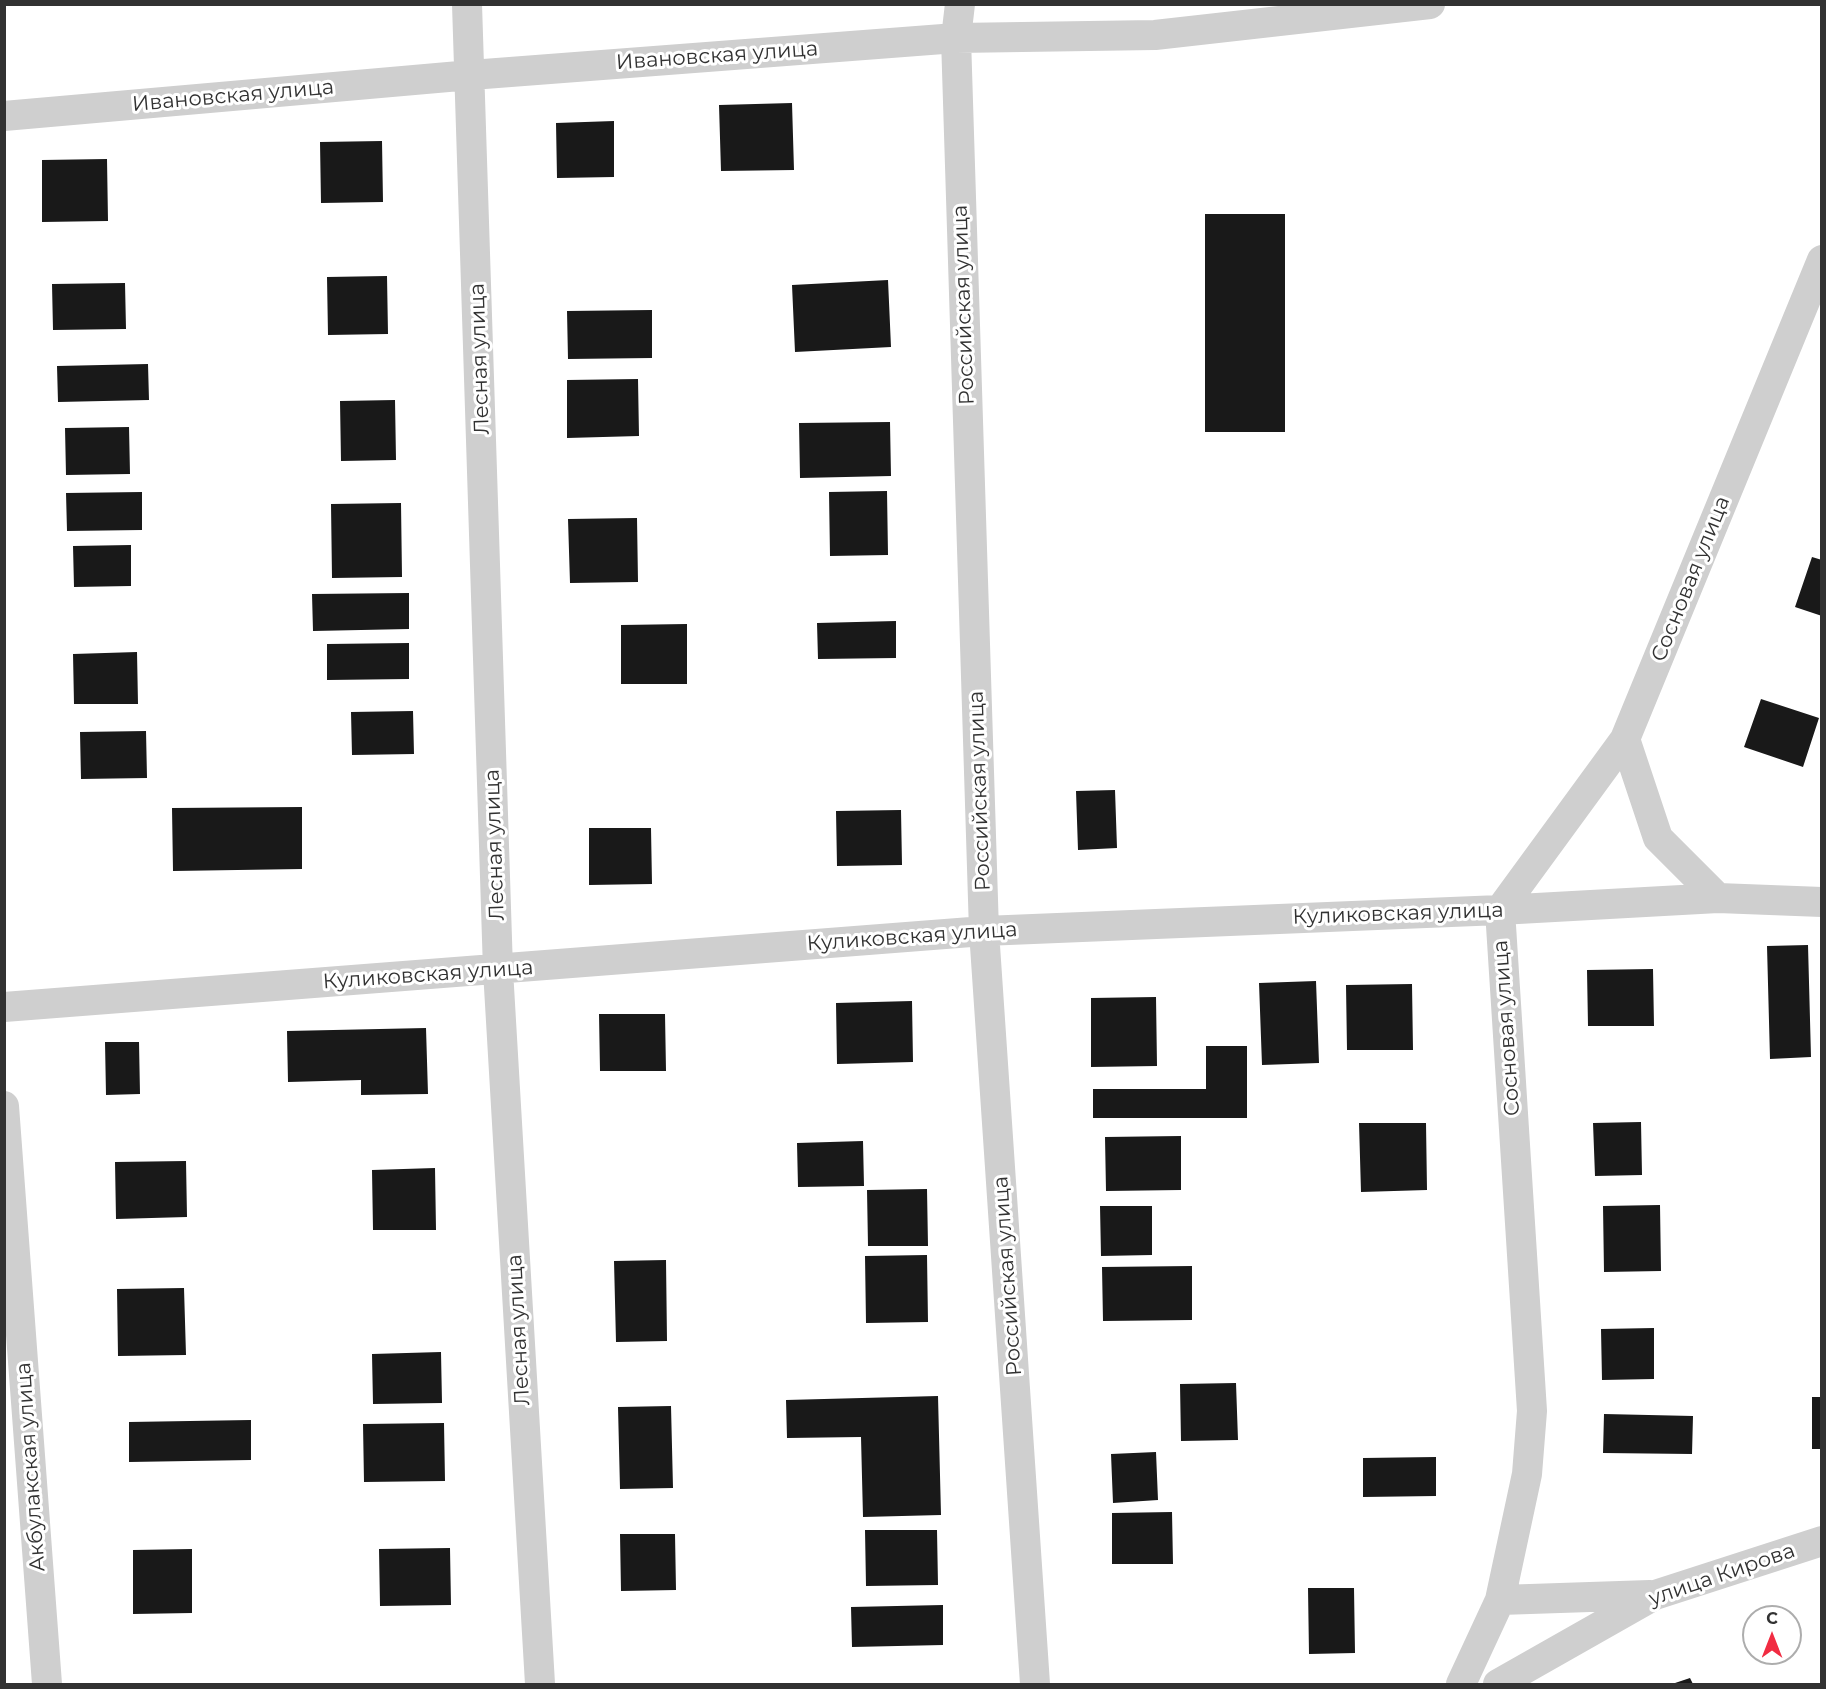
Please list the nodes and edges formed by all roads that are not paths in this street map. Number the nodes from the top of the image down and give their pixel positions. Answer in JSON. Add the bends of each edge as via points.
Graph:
{"nodes":[{"id":1,"x":467,"y":4,"type":"edge"},
{"id":2,"x":960,"y":4,"type":"edge"},
{"id":3,"x":1430,"y":4,"type":"edge"},
{"id":4,"x":956,"y":38,"type":"junction"},
{"id":5,"x":471,"y":75,"type":"junction"},
{"id":6,"x":4,"y":116,"type":"edge"},
{"id":7,"x":1821,"y":260,"type":"edge"},
{"id":8,"x":1625,"y":739,"type":"junction"},
{"id":9,"x":1718,"y":898,"type":"junction"},
{"id":10,"x":1821,"y":902,"type":"edge"},
{"id":11,"x":1500,"y":910,"type":"junction"},
{"id":12,"x":984,"y":931,"type":"junction"},
{"id":13,"x":498,"y":970,"type":"junction"},
{"id":14,"x":4,"y":1007,"type":"edge"},
{"id":15,"x":4,"y":1106,"type":"edge"},
{"id":16,"x":1821,"y":1541,"type":"edge"},
{"id":17,"x":1655,"y":1595,"type":"junction"},
{"id":18,"x":1500,"y":1600,"type":"junction"},
{"id":19,"x":47,"y":1684,"type":"edge"},
{"id":20,"x":540,"y":1684,"type":"edge"},
{"id":21,"x":1035,"y":1684,"type":"edge"},
{"id":22,"x":1461,"y":1684,"type":"edge"},
{"id":23,"x":1498,"y":1684,"type":"edge"}],
"edges":[{"from":1,"to":5,"type":"street","name":"Лесная улица"},
{"from":2,"to":4,"type":"street","name":"Российская улица"},
{"from":3,"to":4,"type":"street","name":"Ивановская улица","via":[[1155,34]]},
{"from":4,"to":5,"type":"street","name":"Ивановская улица"},
{"from":4,"to":12,"type":"street","name":"Российская улица"},
{"from":5,"to":6,"type":"street","name":"Ивановская улица"},
{"from":5,"to":13,"type":"street","name":"Лесная улица"},
{"from":7,"to":8,"type":"street","name":"Сосновая улица"},
{"from":8,"to":9,"type":"street","via":[[1658,838]]},
{"from":8,"to":11,"type":"street","name":"Сосновая улица"},
{"from":9,"to":10,"type":"street","name":"Куликовская улица"},
{"from":9,"to":11,"type":"street","name":"Куликовская улица"},
{"from":11,"to":12,"type":"street","name":"Куликовская улица"},
{"from":11,"to":18,"type":"street","name":"Сосновая улица","via":[[1532,1411],[1527,1474]]},
{"from":12,"to":13,"type":"street","name":"Куликовская улица"},
{"from":12,"to":21,"type":"street","name":"Российская улица"},
{"from":13,"to":14,"type":"street","name":"Куликовская улица"},
{"from":13,"to":20,"type":"street","name":"Лесная улица"},
{"from":15,"to":19,"type":"street","name":"Акбулакская улица"},
{"from":16,"to":17,"type":"street","name":"улица Кирова"},
{"from":17,"to":18,"type":"street"},
{"from":17,"to":23,"type":"street","name":"улица Кирова"},
{"from":18,"to":22,"type":"street","name":"Сосновая улица"}]}
